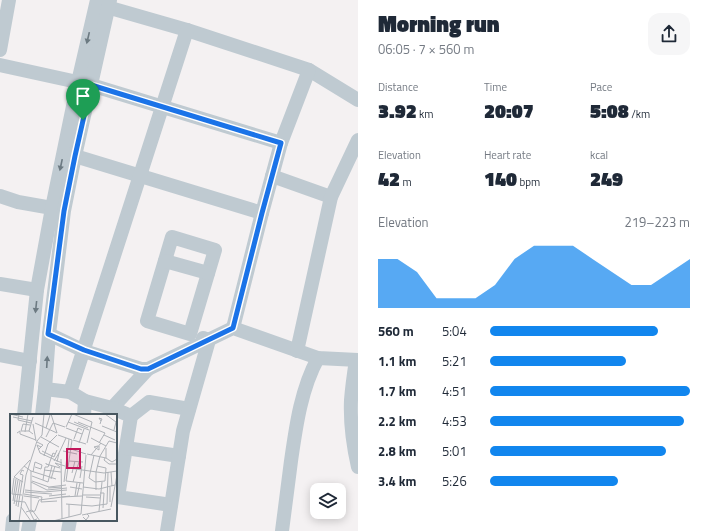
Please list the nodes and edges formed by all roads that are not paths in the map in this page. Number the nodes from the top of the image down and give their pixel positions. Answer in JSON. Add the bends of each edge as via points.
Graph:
{"nodes":[{"id":1,"x":9,"y":0,"type":"edge"},
{"id":2,"x":103,"y":3,"type":"edge"},
{"id":3,"x":2,"y":26,"type":"edge"},
{"id":4,"x":187,"y":30,"type":"junction"},
{"id":5,"x":0,"y":50,"type":"edge"},
{"id":6,"x":0,"y":65,"type":"edge"},
{"id":7,"x":309,"y":70,"type":"junction"},
{"id":8,"x":84,"y":84,"type":"junction"},
{"id":9,"x":358,"y":100,"type":"edge"},
{"id":10,"x":162,"y":106,"type":"junction"},
{"id":11,"x":358,"y":140,"type":"edge"},
{"id":12,"x":281,"y":143,"type":"junction"},
{"id":13,"x":75,"y":156,"type":"junction"},
{"id":14,"x":140,"y":176,"type":"junction"},
{"id":15,"x":272,"y":176,"type":"junction"},
{"id":16,"x":0,"y":196,"type":"edge"},
{"id":17,"x":331,"y":197,"type":"junction"},
{"id":18,"x":52,"y":208,"type":"junction"},
{"id":19,"x":262,"y":213,"type":"junction"},
{"id":20,"x":165,"y":261,"type":"junction"},
{"id":21,"x":208,"y":273,"type":"junction"},
{"id":22,"x":0,"y":284,"type":"edge"},
{"id":23,"x":37,"y":290,"type":"junction"},
{"id":24,"x":233,"y":328,"type":"junction"},
{"id":25,"x":48,"y":334,"type":"junction"},
{"id":26,"x":190,"y":334,"type":"junction"},
{"id":27,"x":209,"y":340,"type":"junction"},
{"id":28,"x":84,"y":350,"type":"junction"},
{"id":29,"x":297,"y":350,"type":"junction"},
{"id":30,"x":0,"y":355,"type":"edge"},
{"id":31,"x":318,"y":358,"type":"junction"},
{"id":32,"x":30,"y":360,"type":"junction"},
{"id":33,"x":357,"y":360,"type":"edge"},
{"id":34,"x":148,"y":369,"type":"junction"},
{"id":35,"x":45,"y":389,"type":"junction"},
{"id":36,"x":70,"y":392,"type":"junction"},
{"id":37,"x":85,"y":401,"type":"junction"},
{"id":38,"x":112,"y":408,"type":"junction"},
{"id":39,"x":189,"y":409,"type":"junction"},
{"id":40,"x":354,"y":412,"type":"edge"},
{"id":41,"x":24,"y":414,"type":"edge"},
{"id":42,"x":42,"y":414,"type":"edge"},
{"id":43,"x":84,"y":414,"type":"edge"},
{"id":44,"x":131,"y":416,"type":"junction"},
{"id":45,"x":126,"y":448,"type":"junction"},
{"id":46,"x":179,"y":456,"type":"junction"},
{"id":47,"x":358,"y":467,"type":"edge"},
{"id":48,"x":171,"y":505,"type":"junction"},
{"id":49,"x":13,"y":521,"type":"edge"},
{"id":50,"x":30,"y":521,"type":"edge"},
{"id":51,"x":70,"y":521,"type":"edge"},
{"id":52,"x":12,"y":531,"type":"edge"},
{"id":53,"x":28,"y":531,"type":"edge"},
{"id":54,"x":68,"y":531,"type":"edge"},
{"id":55,"x":167,"y":531,"type":"edge"},
{"id":56,"x":282,"y":531,"type":"edge"}],
"edges":[{"from":1,"to":3,"type":"street"},
{"from":2,"to":4,"type":"street"},
{"from":2,"to":8,"type":"street"},
{"from":3,"to":5,"type":"street"},
{"from":4,"to":7,"type":"street"},
{"from":4,"to":10,"type":"street"},
{"from":6,"to":8,"type":"street"},
{"from":7,"to":9,"type":"street"},
{"from":7,"to":12,"type":"street"},
{"from":8,"to":10,"type":"street"},
{"from":8,"to":13,"type":"street"},
{"from":8,"to":18,"type":"street","one_way":true},
{"from":10,"to":12,"type":"street"},
{"from":10,"to":14,"type":"street"},
{"from":11,"to":17,"type":"street"},
{"from":12,"to":15,"type":"street"},
{"from":13,"to":14,"type":"street"},
{"from":13,"to":25,"type":"street","via":[[64,211]]},
{"from":14,"to":19,"type":"street"},
{"from":14,"to":28,"type":"street"},
{"from":15,"to":17,"type":"street"},
{"from":15,"to":19,"type":"street"},
{"from":16,"to":18,"type":"street"},
{"from":17,"to":29,"type":"street"},
{"from":18,"to":23,"type":"street"},
{"from":19,"to":24,"type":"street"},
{"from":20,"to":21,"type":"street"},
{"from":20,"to":21,"type":"street","via":[[172,237],[215,250]]},
{"from":20,"to":26,"type":"street","via":[[147,321]]},
{"from":21,"to":26,"type":"street"},
{"from":22,"to":23,"type":"street"},
{"from":23,"to":32,"type":"street","one_way":true},
{"from":24,"to":27,"type":"street"},
{"from":24,"to":29,"type":"street"},
{"from":25,"to":28,"type":"street"},
{"from":35,"to":25,"type":"street","one_way":true},
{"from":26,"to":27,"type":"street"},
{"from":27,"to":34,"type":"street"},
{"from":27,"to":39,"type":"street"},
{"from":28,"to":34,"type":"street"},
{"from":28,"to":36,"type":"street"},
{"from":29,"to":31,"type":"street"},
{"from":30,"to":32,"type":"street"},
{"from":31,"to":33,"type":"street"},
{"from":31,"to":56,"type":"street","via":[[303,396]]},
{"from":32,"to":41,"type":"street"},
{"from":33,"to":40,"type":"street","via":[[351,399]]},
{"from":34,"to":38,"type":"street"},
{"from":35,"to":36,"type":"street"},
{"from":35,"to":42,"type":"street"},
{"from":36,"to":37,"type":"street"},
{"from":37,"to":38,"type":"street"},
{"from":37,"to":43,"type":"street"},
{"from":38,"to":44,"type":"street"},
{"from":39,"to":44,"type":"street","via":[[149,402]]},
{"from":39,"to":46,"type":"street"},
{"from":40,"to":47,"type":"street","via":[[352,441]]},
{"from":44,"to":45,"type":"street"},
{"from":45,"to":46,"type":"street"},
{"from":45,"to":48,"type":"street","via":[[118,497]]},
{"from":46,"to":48,"type":"street"},
{"from":48,"to":55,"type":"street"},
{"from":49,"to":52,"type":"street"},
{"from":50,"to":53,"type":"street"},
{"from":51,"to":54,"type":"street"}]}
